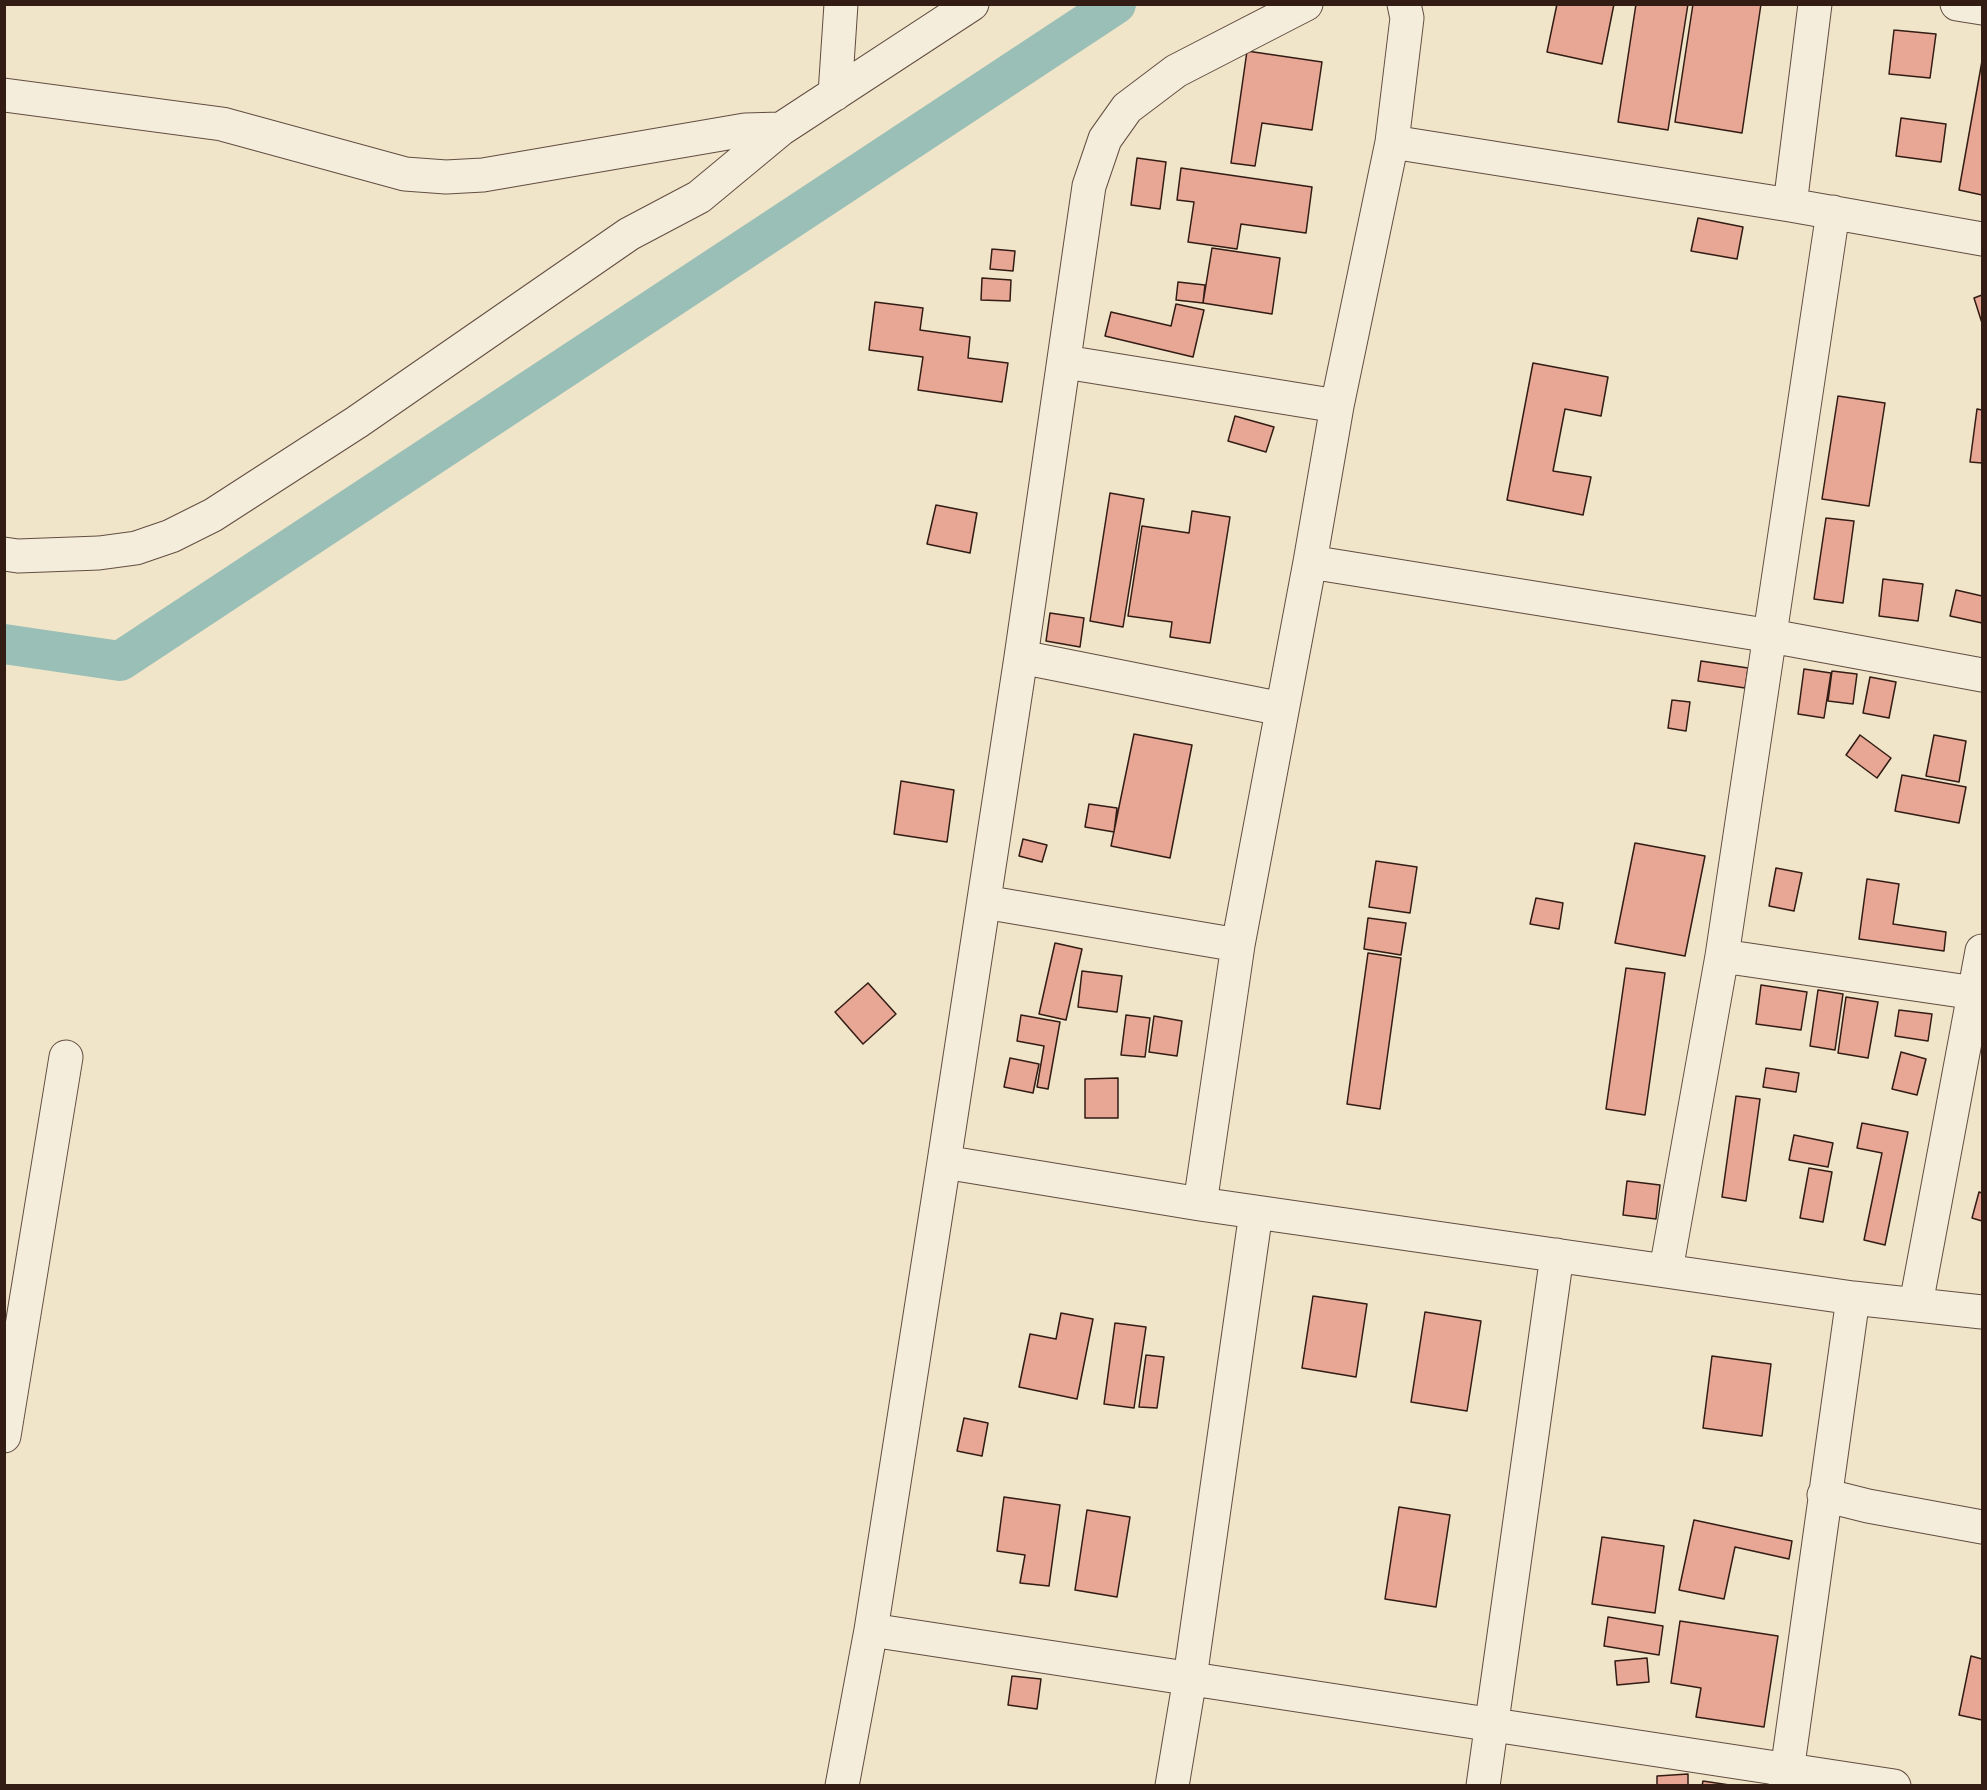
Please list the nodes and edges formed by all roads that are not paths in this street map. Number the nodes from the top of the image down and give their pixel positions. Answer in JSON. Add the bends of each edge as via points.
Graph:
{"nodes":[{"id":1,"x":841,"y":4,"type":"edge"},
{"id":2,"x":972,"y":4,"type":"edge"},
{"id":3,"x":1306,"y":4,"type":"edge"},
{"id":4,"x":1404,"y":4,"type":"edge"},
{"id":5,"x":1815,"y":4,"type":"edge"},
{"id":6,"x":1957,"y":4,"type":"edge"},
{"id":7,"x":1983,"y":8,"type":"edge"},
{"id":8,"x":835,"y":93,"type":"junction"},
{"id":9,"x":4,"y":94,"type":"edge"},
{"id":10,"x":782,"y":129,"type":"junction"},
{"id":11,"x":1392,"y":142,"type":"junction"},
{"id":12,"x":1790,"y":205,"type":"junction"},
{"id":13,"x":1833,"y":212,"type":"junction"},
{"id":14,"x":1983,"y":239,"type":"edge"},
{"id":15,"x":1065,"y":362,"type":"junction"},
{"id":16,"x":1337,"y":406,"type":"junction"},
{"id":17,"x":4,"y":554,"type":"edge"},
{"id":18,"x":1310,"y":562,"type":"junction"},
{"id":19,"x":1771,"y":636,"type":"junction"},
{"id":20,"x":1021,"y":657,"type":"junction"},
{"id":21,"x":1983,"y":675,"type":"edge"},
{"id":22,"x":1282,"y":710,"type":"junction"},
{"id":23,"x":984,"y":902,"type":"junction"},
{"id":24,"x":1238,"y":945,"type":"junction"},
{"id":25,"x":1983,"y":951,"type":"edge"},
{"id":26,"x":1722,"y":956,"type":"junction"},
{"id":27,"x":1978,"y":993,"type":"edge"},
{"id":28,"x":66,"y":1057,"type":"dead end"},
{"id":29,"x":944,"y":1162,"type":"junction"},
{"id":30,"x":1200,"y":1204,"type":"junction"},
{"id":31,"x":1256,"y":1212,"type":"junction"},
{"id":32,"x":1557,"y":1255,"type":"junction"},
{"id":33,"x":1666,"y":1270,"type":"junction"},
{"id":34,"x":1853,"y":1298,"type":"junction"},
{"id":35,"x":1916,"y":1304,"type":"junction"},
{"id":36,"x":1983,"y":1312,"type":"edge"},
{"id":37,"x":12,"y":1339,"type":"edge"},
{"id":38,"x":4,"y":1436,"type":"edge"},
{"id":39,"x":1824,"y":1495,"type":"junction"},
{"id":40,"x":1983,"y":1527,"type":"edge"},
{"id":41,"x":871,"y":1630,"type":"junction"},
{"id":42,"x":1190,"y":1678,"type":"junction"},
{"id":43,"x":1493,"y":1724,"type":"junction"},
{"id":44,"x":1786,"y":1777,"type":"edge"},
{"id":45,"x":842,"y":1785,"type":"edge"},
{"id":46,"x":1172,"y":1785,"type":"edge"},
{"id":47,"x":1484,"y":1785,"type":"edge"},
{"id":48,"x":1894,"y":1785,"type":"edge"}],
"edges":[{"from":1,"to":8,"type":"street"},
{"from":2,"to":8,"type":"street"},
{"from":3,"to":15,"type":"street","via":[[1176,71],[1127,108],[1105,139],[1089,186]]},
{"from":4,"to":11,"type":"street","via":[[1407,18]]},
{"from":5,"to":12,"type":"street"},
{"from":6,"to":7,"type":"street"},
{"from":8,"to":10,"type":"street"},
{"from":9,"to":10,"type":"street","via":[[222,124],[405,174],[446,177],[483,175],[745,130]]},
{"from":10,"to":17,"type":"street","via":[[699,197],[629,234],[367,415],[213,515],[136,548],[99,553]]},
{"from":11,"to":12,"type":"street"},
{"from":11,"to":16,"type":"street"},
{"from":12,"to":13,"type":"street"},
{"from":13,"to":14,"type":"street"},
{"from":13,"to":19,"type":"street"},
{"from":15,"to":16,"type":"street"},
{"from":15,"to":20,"type":"street"},
{"from":16,"to":18,"type":"street"},
{"from":18,"to":19,"type":"street"},
{"from":18,"to":22,"type":"street"},
{"from":19,"to":21,"type":"street"},
{"from":19,"to":26,"type":"street"},
{"from":20,"to":22,"type":"street"},
{"from":20,"to":23,"type":"street"},
{"from":22,"to":24,"type":"street"},
{"from":23,"to":24,"type":"street"},
{"from":23,"to":29,"type":"street"},
{"from":24,"to":30,"type":"street"},
{"from":25,"to":27,"type":"street"},
{"from":26,"to":27,"type":"street"},
{"from":26,"to":33,"type":"street"},
{"from":27,"to":35,"type":"street"},
{"from":28,"to":37,"type":"street"},
{"from":29,"to":30,"type":"street"},
{"from":29,"to":41,"type":"street"},
{"from":30,"to":31,"type":"street"},
{"from":31,"to":32,"type":"street"},
{"from":31,"to":42,"type":"street"},
{"from":32,"to":33,"type":"street"},
{"from":32,"to":43,"type":"street"},
{"from":33,"to":34,"type":"street"},
{"from":34,"to":35,"type":"street"},
{"from":34,"to":39,"type":"street"},
{"from":35,"to":36,"type":"street"},
{"from":37,"to":38,"type":"street"},
{"from":39,"to":40,"type":"street"},
{"from":39,"to":44,"type":"street"},
{"from":41,"to":42,"type":"street"},
{"from":41,"to":45,"type":"street"},
{"from":42,"to":43,"type":"street"},
{"from":42,"to":46,"type":"street"},
{"from":43,"to":44,"type":"street"},
{"from":43,"to":47,"type":"street"},
{"from":44,"to":48,"type":"street"}]}
